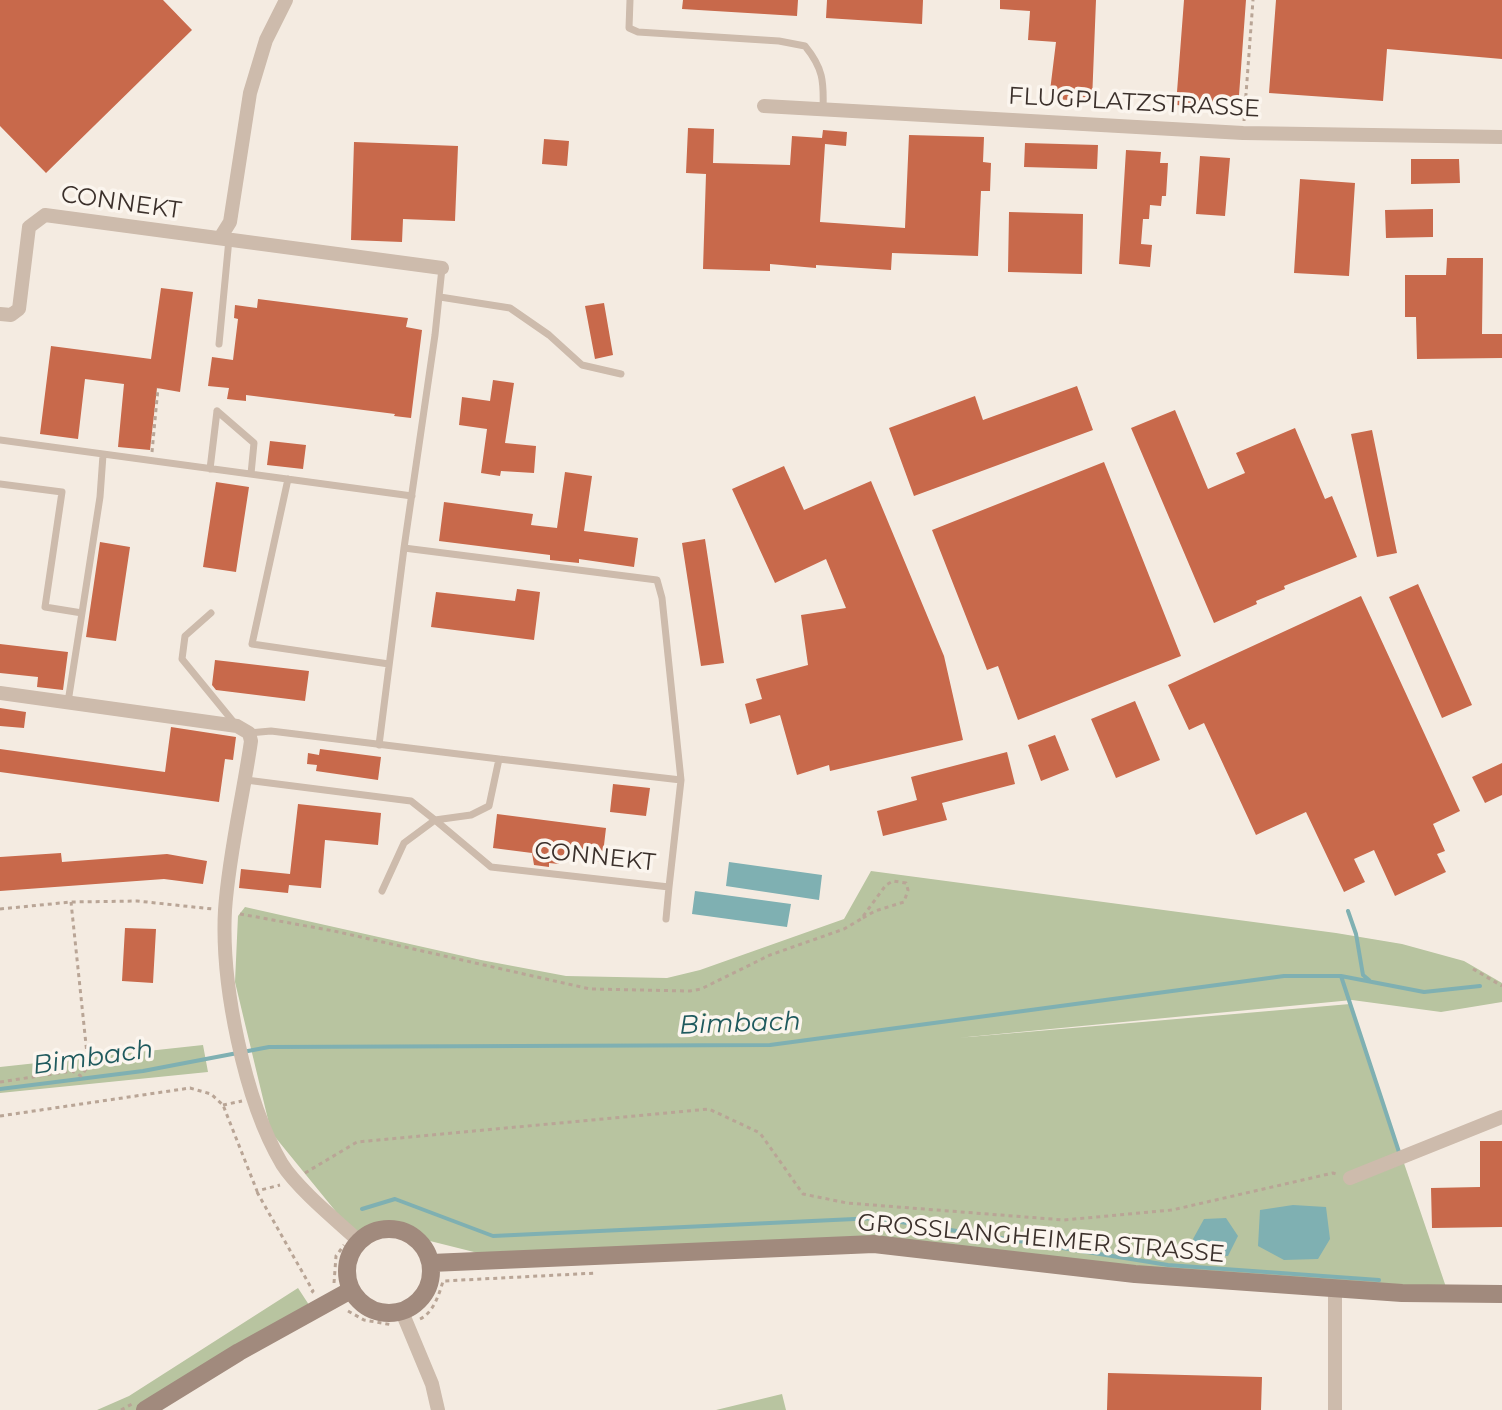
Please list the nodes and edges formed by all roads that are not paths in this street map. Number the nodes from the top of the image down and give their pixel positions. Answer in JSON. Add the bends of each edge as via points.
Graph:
{"nodes":[{"id":1,"x":286,"y":0,"type":"edge"},
{"id":2,"x":630,"y":0,"type":"edge"},
{"id":3,"x":764,"y":106,"type":"dead end"},
{"id":4,"x":823,"y":111,"type":"junction"},
{"id":5,"x":1502,"y":137,"type":"edge"},
{"id":6,"x":224,"y":239,"type":"junction"},
{"id":7,"x":442,"y":268,"type":"joint"},
{"id":8,"x":440,"y":297,"type":"junction"},
{"id":9,"x":0,"y":314,"type":"edge"},
{"id":10,"x":219,"y":344,"type":"dead end"},
{"id":11,"x":621,"y":374,"type":"dead end"},
{"id":12,"x":0,"y":440,"type":"edge"},
{"id":13,"x":103,"y":455,"type":"junction"},
{"id":14,"x":210,"y":469,"type":"junction"},
{"id":15,"x":251,"y":474,"type":"junction"},
{"id":16,"x":288,"y":479,"type":"junction"},
{"id":17,"x":0,"y":484,"type":"edge"},
{"id":18,"x":412,"y":496,"type":"junction"},
{"id":19,"x":404,"y":548,"type":"junction"},
{"id":20,"x":82,"y":613,"type":"junction"},
{"id":21,"x":211,"y":613,"type":"dead end"},
{"id":22,"x":389,"y":664,"type":"junction"},
{"id":23,"x":0,"y":693,"type":"edge"},
{"id":24,"x":68,"y":702,"type":"junction"},
{"id":25,"x":243,"y":730,"type":"junction"},
{"id":26,"x":379,"y":745,"type":"junction"},
{"id":27,"x":499,"y":759,"type":"junction"},
{"id":28,"x":246,"y":780,"type":"junction"},
{"id":29,"x":681,"y":780,"type":"junction"},
{"id":30,"x":435,"y":820,"type":"junction"},
{"id":31,"x":669,"y":887,"type":"junction"},
{"id":32,"x":382,"y":891,"type":"dead end"},
{"id":33,"x":666,"y":919,"type":"dead end"},
{"id":34,"x":1502,"y":1117,"type":"edge"},
{"id":35,"x":1350,"y":1178,"type":"road end"},
{"id":36,"x":357,"y":1239,"type":"junction"},
{"id":37,"x":431,"y":1263,"type":"junction"},
{"id":38,"x":1335,"y":1288,"type":"junction"},
{"id":39,"x":346,"y":1293,"type":"junction"},
{"id":40,"x":1502,"y":1294,"type":"edge"},
{"id":41,"x":405,"y":1318,"type":"junction"},
{"id":42,"x":143,"y":1405,"type":"edge"},
{"id":43,"x":438,"y":1410,"type":"edge"},
{"id":44,"x":1335,"y":1410,"type":"edge"}],
"edges":[{"from":1,"to":6,"type":"street","via":[[266,40],[250,93]]},
{"from":2,"to":4,"type":"lane","via":[[629,28],[638,32],[805,46],[818,63]]},
{"from":3,"to":4,"type":"street","name":"FLUGPLATZSTRASSE"},
{"from":4,"to":5,"type":"street","name":"FLUGPLATZSTRASSE","via":[[1243,133]]},
{"from":6,"to":7,"type":"street","name":"CONNEKT"},
{"from":6,"to":9,"type":"street","name":"CONNEKT","via":[[45,215],[29,227],[19,309]]},
{"from":6,"to":10,"type":"lane"},
{"from":7,"to":8,"type":"lane"},
{"from":8,"to":11,"type":"lane","via":[[510,308],[582,365]]},
{"from":8,"to":18,"type":"lane"},
{"from":12,"to":13,"type":"lane"},
{"from":13,"to":14,"type":"lane"},
{"from":13,"to":20,"type":"lane"},
{"from":14,"to":15,"type":"lane"},
{"from":14,"to":15,"type":"lane","via":[[217,411],[254,443]]},
{"from":15,"to":16,"type":"lane"},
{"from":16,"to":18,"type":"lane"},
{"from":16,"to":22,"type":"lane","via":[[252,644]]},
{"from":17,"to":20,"type":"lane","via":[[62,492],[45,607]]},
{"from":18,"to":19,"type":"lane"},
{"from":19,"to":22,"type":"lane"},
{"from":19,"to":29,"type":"lane","name":"CONNEKT","via":[[657,580]]},
{"from":20,"to":24,"type":"lane"},
{"from":21,"to":25,"type":"lane","via":[[185,636],[182,659]]},
{"from":22,"to":26,"type":"lane"},
{"from":23,"to":24,"type":"street"},
{"from":24,"to":25,"type":"street"},
{"from":25,"to":26,"type":"lane"},
{"from":25,"to":28,"type":"street","via":[[251,741]]},
{"from":26,"to":27,"type":"lane"},
{"from":27,"to":29,"type":"lane"},
{"from":27,"to":30,"type":"lane","via":[[489,806],[471,815]]},
{"from":28,"to":30,"type":"lane","name":"CONNEKT","via":[[411,801]]},
{"from":28,"to":36,"type":"street","via":[[225,910],[227,972],[245,1066],[257,1112],[283,1166]]},
{"from":29,"to":31,"type":"lane","name":"CONNEKT"},
{"from":30,"to":31,"type":"lane","name":"CONNEKT","via":[[491,867]]},
{"from":30,"to":32,"type":"lane","via":[[404,843]]},
{"from":31,"to":33,"type":"lane"},
{"from":34,"to":35,"type":"street"},
{"from":36,"to":37,"type":"main road","via":[[382,1230],[408,1233],[427,1251]]},
{"from":36,"to":39,"type":"main road","via":[[347,1265]]},
{"from":37,"to":38,"type":"main road","name":"GROSSLANGHEIMER STRASSE","via":[[874,1244],[1135,1274]]},
{"from":37,"to":41,"type":"main road","via":[[429,1288]]},
{"from":38,"to":40,"type":"main road","name":"GROSSLANGHEIMER STRASSE"},
{"from":38,"to":44,"type":"street"},
{"from":39,"to":41,"type":"main road","via":[[378,1313]]},
{"from":39,"to":42,"type":"main road"},
{"from":41,"to":43,"type":"street"}]}
